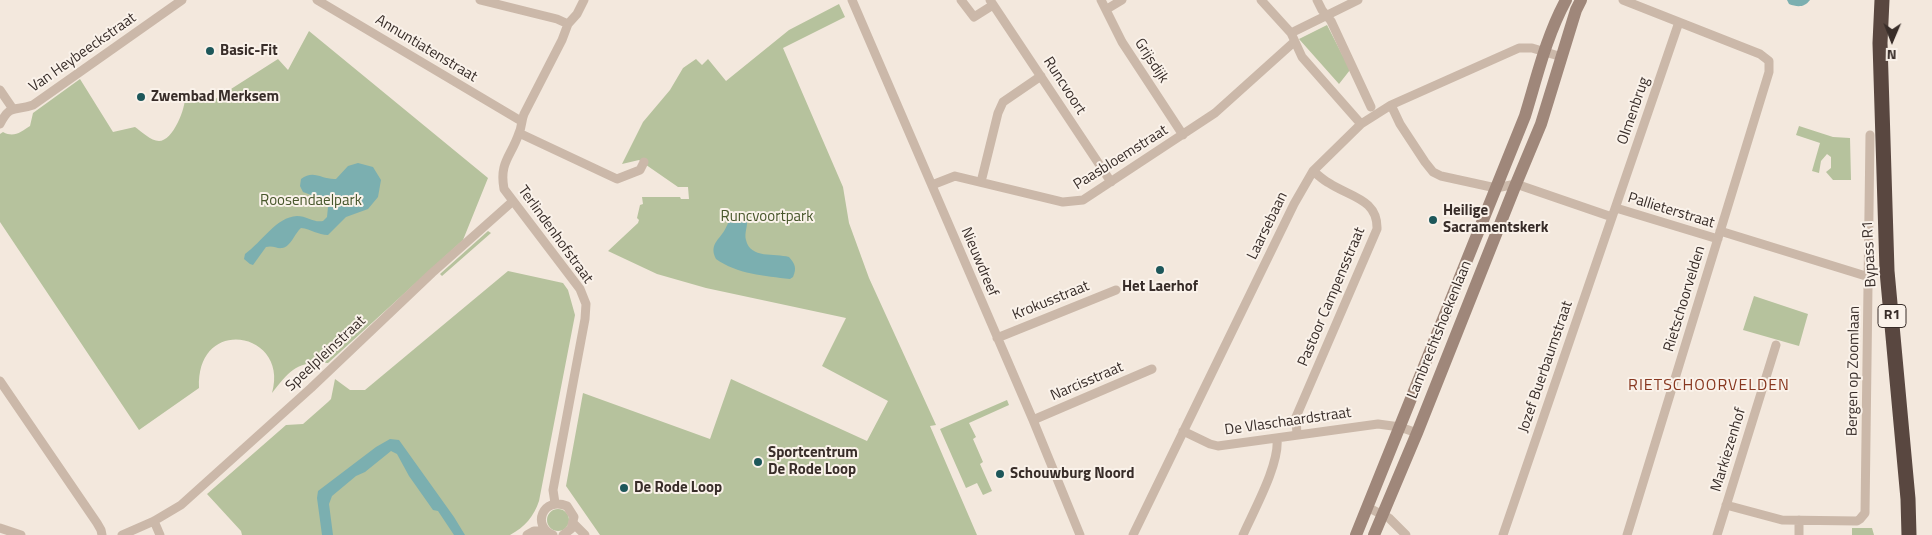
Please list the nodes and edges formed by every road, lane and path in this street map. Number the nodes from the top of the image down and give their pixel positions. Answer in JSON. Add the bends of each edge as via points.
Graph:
{"nodes":[{"id":1,"x":182,"y":0,"type":"edge"},
{"id":2,"x":317,"y":0,"type":"edge"},
{"id":3,"x":480,"y":0,"type":"edge"},
{"id":4,"x":584,"y":0,"type":"edge"},
{"id":5,"x":852,"y":0,"type":"edge"},
{"id":6,"x":961,"y":0,"type":"edge"},
{"id":7,"x":1101,"y":0,"type":"edge"},
{"id":8,"x":1122,"y":0,"type":"edge"},
{"id":9,"x":1262,"y":0,"type":"edge"},
{"id":10,"x":1317,"y":0,"type":"edge"},
{"id":11,"x":1358,"y":0,"type":"edge"},
{"id":12,"x":1566,"y":0,"type":"edge"},
{"id":13,"x":1581,"y":0,"type":"edge"},
{"id":14,"x":1623,"y":0,"type":"edge"},
{"id":15,"x":1882,"y":0,"type":"edge"},
{"id":16,"x":992,"y":2,"type":"edge"},
{"id":17,"x":1107,"y":9,"type":"junction"},
{"id":18,"x":1326,"y":16,"type":"junction"},
{"id":19,"x":1679,"y":22,"type":"junction"},
{"id":20,"x":568,"y":24,"type":"junction"},
{"id":21,"x":1292,"y":37,"type":"junction"},
{"id":22,"x":1544,"y":52,"type":"junction"},
{"id":23,"x":1562,"y":57,"type":"junction"},
{"id":24,"x":1041,"y":76,"type":"junction"},
{"id":25,"x":1535,"y":84,"type":"junction"},
{"id":26,"x":1552,"y":88,"type":"junction"},
{"id":27,"x":0,"y":90,"type":"edge"},
{"id":28,"x":1391,"y":105,"type":"junction"},
{"id":29,"x":1371,"y":106,"type":"dead end"},
{"id":30,"x":12,"y":109,"type":"junction"},
{"id":31,"x":521,"y":121,"type":"junction"},
{"id":32,"x":0,"y":124,"type":"edge"},
{"id":33,"x":1361,"y":124,"type":"junction"},
{"id":34,"x":519,"y":133,"type":"junction"},
{"id":35,"x":1183,"y":135,"type":"junction"},
{"id":36,"x":1870,"y":135,"type":"dead end"},
{"id":37,"x":644,"y":162,"type":"dead end"},
{"id":38,"x":1313,"y":170,"type":"junction"},
{"id":39,"x":981,"y":182,"type":"junction"},
{"id":40,"x":1111,"y":182,"type":"junction"},
{"id":41,"x":1516,"y":184,"type":"junction"},
{"id":42,"x":932,"y":185,"type":"junction"},
{"id":43,"x":1496,"y":188,"type":"junction"},
{"id":44,"x":513,"y":201,"type":"junction"},
{"id":45,"x":1614,"y":212,"type":"junction"},
{"id":46,"x":1719,"y":235,"type":"junction"},
{"id":47,"x":1869,"y":277,"type":"junction"},
{"id":48,"x":1116,"y":290,"type":"dead end"},
{"id":49,"x":997,"y":338,"type":"junction"},
{"id":50,"x":1776,"y":345,"type":"dead end"},
{"id":51,"x":1152,"y":369,"type":"dead end"},
{"id":52,"x":0,"y":381,"type":"edge"},
{"id":53,"x":1033,"y":420,"type":"junction"},
{"id":54,"x":1400,"y":426,"type":"junction"},
{"id":55,"x":1183,"y":431,"type":"junction"},
{"id":56,"x":1417,"y":433,"type":"junction"},
{"id":57,"x":1297,"y":435,"type":"junction"},
{"id":58,"x":1277,"y":438,"type":"junction"},
{"id":59,"x":555,"y":503,"type":"junction"},
{"id":60,"x":1726,"y":505,"type":"junction"},
{"id":61,"x":1367,"y":507,"type":"junction"},
{"id":62,"x":1382,"y":514,"type":"junction"},
{"id":63,"x":154,"y":520,"type":"junction"},
{"id":64,"x":1799,"y":520,"type":"junction"},
{"id":65,"x":574,"y":524,"type":"junction"},
{"id":66,"x":0,"y":528,"type":"edge"},
{"id":67,"x":550,"y":534,"type":"edge"},
{"id":68,"x":568,"y":534,"type":"edge"},
{"id":69,"x":21,"y":535,"type":"edge"},
{"id":70,"x":102,"y":535,"type":"edge"},
{"id":71,"x":122,"y":535,"type":"edge"},
{"id":72,"x":160,"y":535,"type":"edge"},
{"id":73,"x":527,"y":535,"type":"edge"},
{"id":74,"x":585,"y":535,"type":"edge"},
{"id":75,"x":1080,"y":535,"type":"edge"},
{"id":76,"x":1133,"y":535,"type":"edge"},
{"id":77,"x":1243,"y":535,"type":"edge"},
{"id":78,"x":1356,"y":535,"type":"edge"},
{"id":79,"x":1374,"y":535,"type":"edge"},
{"id":80,"x":1406,"y":535,"type":"edge"},
{"id":81,"x":1503,"y":535,"type":"edge"},
{"id":82,"x":1627,"y":535,"type":"edge"},
{"id":83,"x":1717,"y":535,"type":"edge"},
{"id":84,"x":1799,"y":535,"type":"edge"},
{"id":85,"x":1909,"y":535,"type":"edge"}],
"edges":[{"from":1,"to":30,"type":"street","name":"Van Heybeeckstraat","via":[[33,105]]},
{"from":2,"to":31,"type":"street","name":"Annuntiatenstraat"},
{"from":3,"to":20,"type":"street"},
{"from":4,"to":20,"type":"street","name":"Terlindenhofstraat"},
{"from":5,"to":42,"type":"street","name":"Nieuwdreef"},
{"from":6,"to":16,"type":"street","name":"Runcvoort","via":[[974,17]]},
{"from":7,"to":17,"type":"street","name":"Grijsdijk"},
{"from":8,"to":17,"type":"street"},
{"from":9,"to":21,"type":"street"},
{"from":10,"to":18,"type":"street"},
{"from":11,"to":18,"type":"street","name":"Paasbloemstraat"},
{"from":12,"to":22,"type":"street","name":"Lambrechtshoekenlaan"},
{"from":13,"to":23,"type":"street","name":"Lambrechtshoekenlaan"},
{"from":14,"to":19,"type":"street"},
{"from":15,"to":85,"type":"highway","name":"Bypass R1","number":"R1","via":[[1880,43],[1888,271]]},
{"from":16,"to":24,"type":"street","name":"Runcvoort"},
{"from":17,"to":35,"type":"street","name":"Grijsdijk","via":[[1122,42]]},
{"from":18,"to":21,"type":"street","name":"Paasbloemstraat"},
{"from":18,"to":29,"type":"street"},
{"from":19,"to":45,"type":"street","name":"Olmenbrug"},
{"from":19,"to":46,"type":"street","name":"Rietschoorvelden","via":[[1760,54],[1769,61],[1769,72]]},
{"from":20,"to":31,"type":"street","name":"Terlindenhofstraat"},
{"from":21,"to":33,"type":"street","via":[[1302,57]]},
{"from":21,"to":35,"type":"street","name":"Paasbloemstraat","via":[[1226,103]]},
{"from":22,"to":23,"type":"street"},
{"from":22,"to":25,"type":"street","name":"Lambrechtshoekenlaan"},
{"from":22,"to":28,"type":"street","name":"Laarsebaan","via":[[1519,48]]},
{"from":23,"to":26,"type":"street","name":"Lambrechtshoekenlaan"},
{"from":24,"to":39,"type":"street","via":[[1002,104]]},
{"from":24,"to":40,"type":"street","name":"Runcvoort"},
{"from":25,"to":26,"type":"street"},
{"from":25,"to":43,"type":"street","name":"Lambrechtshoekenlaan"},
{"from":26,"to":41,"type":"street","name":"Lambrechtshoekenlaan"},
{"from":27,"to":30,"type":"street"},
{"from":28,"to":33,"type":"street","name":"Laarsebaan"},
{"from":28,"to":43,"type":"street","via":[[1433,172]]},
{"from":30,"to":32,"type":"street","via":[[6,112]]},
{"from":31,"to":34,"type":"street","name":"Terlindenhofstraat"},
{"from":33,"to":38,"type":"street","name":"Laarsebaan"},
{"from":34,"to":37,"type":"street","via":[[618,179],[640,170]]},
{"from":34,"to":44,"type":"street","name":"Terlindenhofstraat","via":[[503,166],[502,176],[504,189]]},
{"from":35,"to":40,"type":"street","name":"Paasbloemstraat"},
{"from":36,"to":47,"type":"street","name":"Bergen op Zoomlaan"},
{"from":38,"to":55,"type":"street","name":"Laarsebaan"},
{"from":38,"to":57,"type":"street","name":"Pastoor Campensstraat","via":[[1328,183],[1366,202],[1373,209],[1377,229],[1296,417]]},
{"from":39,"to":40,"type":"street","name":"Paasbloemstraat","via":[[1072,202],[1083,200]]},
{"from":39,"to":42,"type":"street","name":"Paasbloemstraat","via":[[955,176]]},
{"from":41,"to":43,"type":"street"},
{"from":41,"to":45,"type":"street","name":"Pallieterstraat"},
{"from":41,"to":56,"type":"street","name":"Lambrechtshoekenlaan"},
{"from":42,"to":49,"type":"street","name":"Nieuwdreef"},
{"from":43,"to":54,"type":"street","name":"Lambrechtshoekenlaan"},
{"from":44,"to":59,"type":"street","name":"Terlindenhofstraat","via":[[580,289],[586,304],[586,319],[553,490]]},
{"from":44,"to":63,"type":"street","name":"Speelpleinstraat","via":[[181,505]]},
{"from":45,"to":46,"type":"street","name":"Pallieterstraat"},
{"from":45,"to":81,"type":"street","name":"Jozef Buerbaumstraat"},
{"from":46,"to":47,"type":"street","name":"Pallieterstraat"},
{"from":46,"to":82,"type":"street","name":"Rietschoorvelden"},
{"from":47,"to":64,"type":"street","name":"Bergen op Zoomlaan","via":[[1866,508],[1856,521]]},
{"from":48,"to":49,"type":"street","name":"Krokusstraat"},
{"from":49,"to":53,"type":"street","name":"Nieuwdreef"},
{"from":50,"to":60,"type":"street","name":"Markiezenhof"},
{"from":51,"to":53,"type":"street","name":"Narcisstraat"},
{"from":52,"to":70,"type":"street"},
{"from":53,"to":75,"type":"street","name":"Nieuwdreef"},
{"from":54,"to":56,"type":"street"},
{"from":54,"to":57,"type":"street","name":"De Vlaschaardstraat","via":[[1378,424]]},
{"from":54,"to":61,"type":"street","name":"Lambrechtshoekenlaan"},
{"from":55,"to":58,"type":"street","name":"De Vlaschaardstraat","via":[[1218,446]]},
{"from":55,"to":76,"type":"street","name":"Laarsebaan"},
{"from":56,"to":62,"type":"street","name":"Lambrechtshoekenlaan"},
{"from":57,"to":58,"type":"street","name":"De Vlaschaardstraat"},
{"from":58,"to":77,"type":"street","via":[[1274,465]]},
{"from":59,"to":65,"type":"street","via":[[572,511]]},
{"from":59,"to":67,"type":"street","via":[[546,508],[542,516]]},
{"from":60,"to":64,"type":"street","via":[[1773,519]]},
{"from":60,"to":83,"type":"street","name":"Markiezenhof"},
{"from":61,"to":62,"type":"street"},
{"from":61,"to":78,"type":"street","name":"Lambrechtshoekenlaan"},
{"from":62,"to":79,"type":"street","name":"Lambrechtshoekenlaan"},
{"from":62,"to":80,"type":"street"},
{"from":63,"to":71,"type":"street","name":"Speelpleinstraat"},
{"from":63,"to":72,"type":"street"},
{"from":64,"to":84,"type":"street"},
{"from":65,"to":68,"type":"street"},
{"from":65,"to":74,"type":"street"},
{"from":66,"to":69,"type":"street"},
{"from":67,"to":73,"type":"street","via":[[534,531]]}]}
